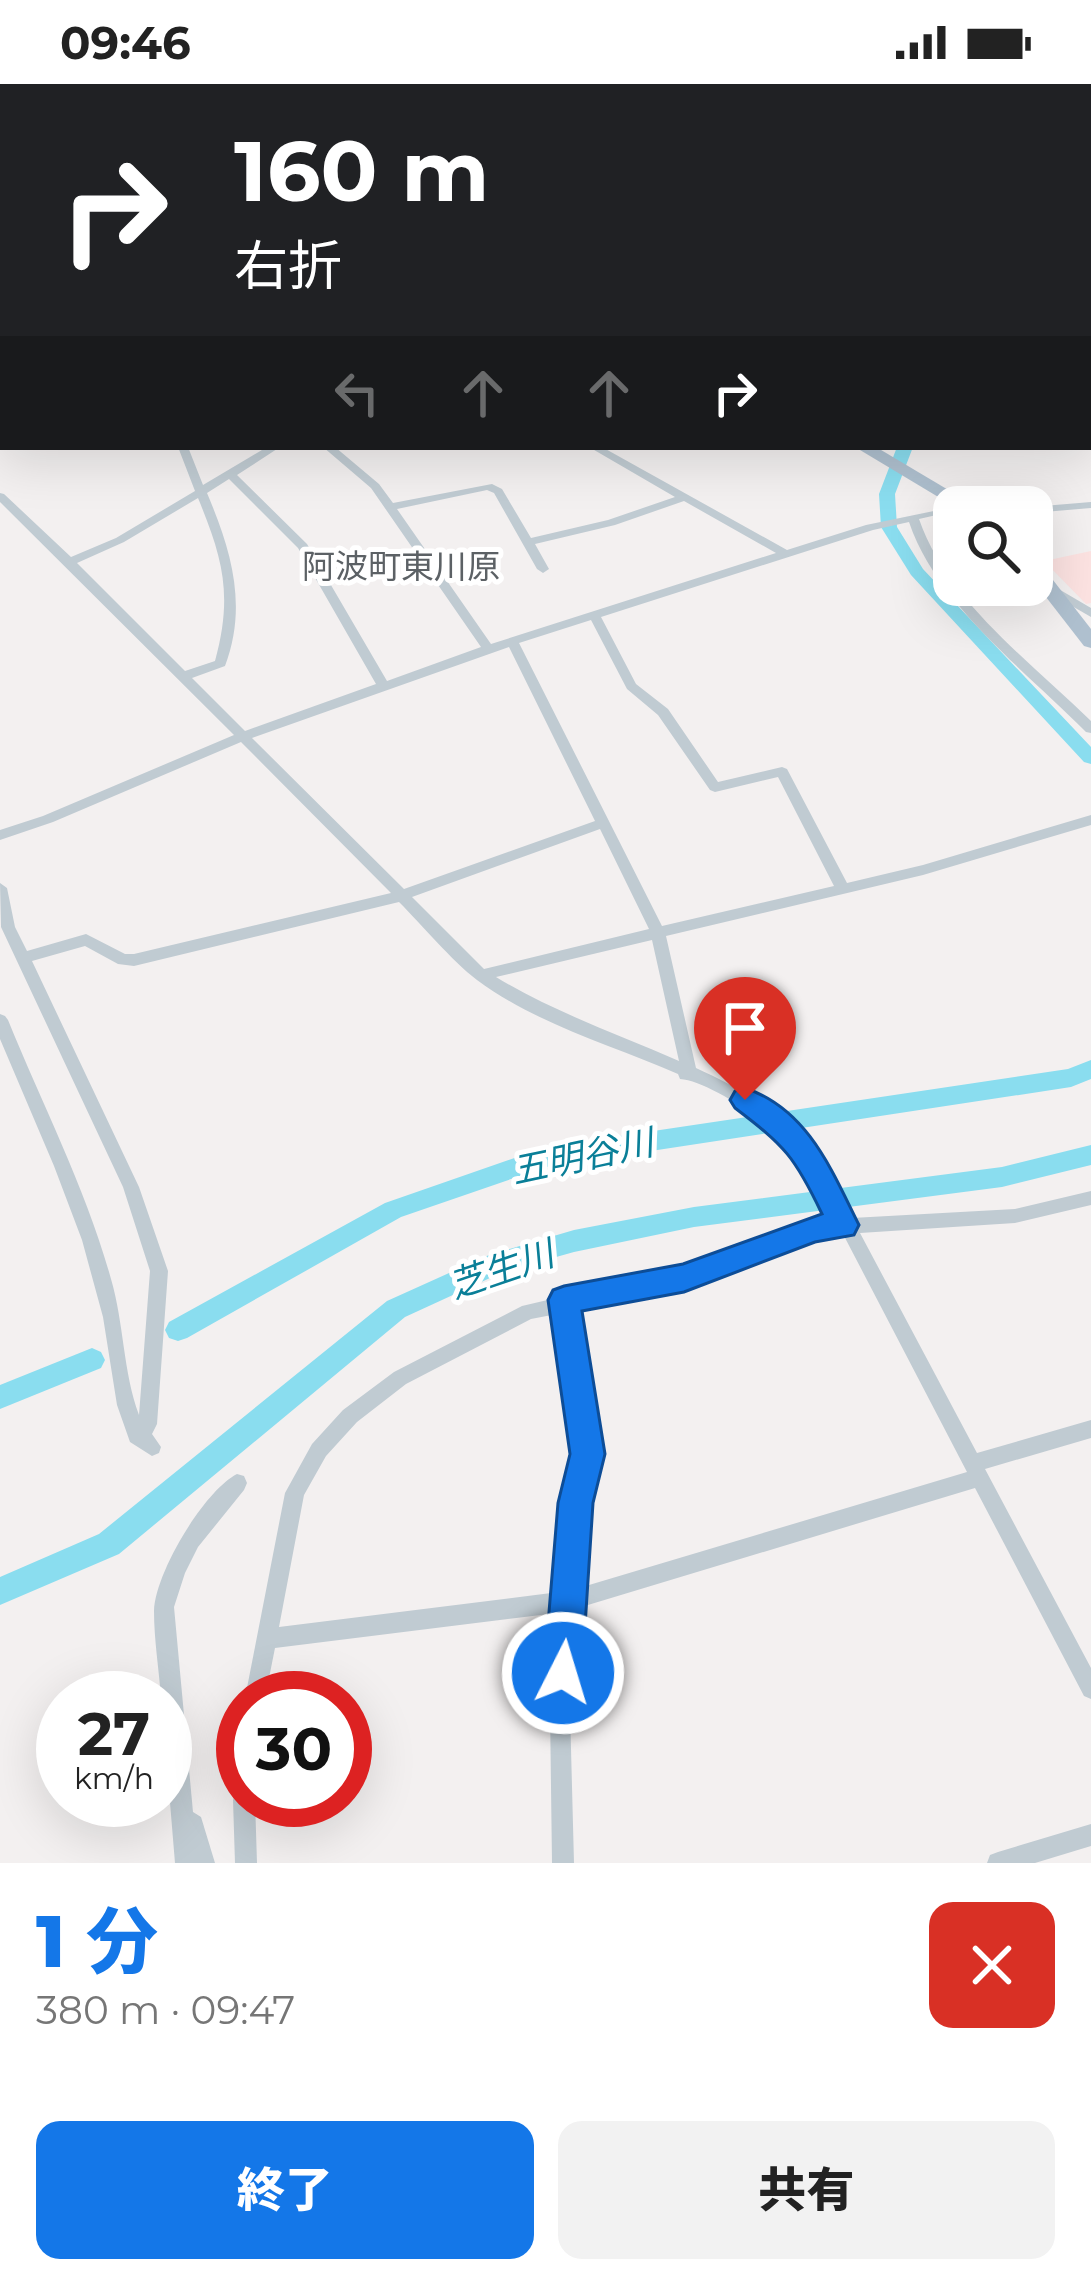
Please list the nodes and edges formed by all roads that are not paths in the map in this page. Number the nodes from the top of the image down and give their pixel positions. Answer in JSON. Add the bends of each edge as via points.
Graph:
{"nodes":[{"id":1,"x":184,"y":450,"type":"edge"},
{"id":2,"x":270,"y":450,"type":"edge"},
{"id":3,"x":332,"y":450,"type":"edge"},
{"id":4,"x":599,"y":450,"type":"edge"},
{"id":5,"x":874,"y":450,"type":"edge"},
{"id":6,"x":231,"y":475,"type":"junction"},
{"id":7,"x":933,"y":487,"type":"edge"},
{"id":8,"x":199,"y":492,"type":"junction"},
{"id":9,"x":0,"y":496,"type":"edge"},
{"id":10,"x":680,"y":499,"type":"junction"},
{"id":11,"x":1091,"y":506,"type":"edge"},
{"id":12,"x":391,"y":507,"type":"junction"},
{"id":13,"x":1053,"y":509,"type":"edge"},
{"id":14,"x":933,"y":513,"type":"edge"},
{"id":15,"x":911,"y":518,"type":"junction"},
{"id":16,"x":528,"y":542,"type":"junction"},
{"id":17,"x":786,"y":554,"type":"junction"},
{"id":18,"x":69,"y":562,"type":"junction"},
{"id":19,"x":543,"y":569,"type":"dead end"},
{"id":20,"x":1053,"y":590,"type":"edge"},
{"id":21,"x":1053,"y":592,"type":"edge"},
{"id":22,"x":1091,"y":614,"type":"edge"},
{"id":23,"x":594,"y":615,"type":"junction"},
{"id":24,"x":512,"y":641,"type":"junction"},
{"id":25,"x":1091,"y":642,"type":"edge"},
{"id":26,"x":488,"y":649,"type":"junction"},
{"id":27,"x":182,"y":677,"type":"junction"},
{"id":28,"x":384,"y":687,"type":"junction"},
{"id":29,"x":1091,"y":729,"type":"edge"},
{"id":30,"x":241,"y":737,"type":"junction"},
{"id":31,"x":1091,"y":820,"type":"edge"},
{"id":32,"x":603,"y":823,"type":"junction"},
{"id":33,"x":0,"y":835,"type":"edge"},
{"id":34,"x":0,"y":888,"type":"edge"},
{"id":35,"x":843,"y":889,"type":"junction"},
{"id":36,"x":401,"y":896,"type":"junction"},
{"id":37,"x":658,"y":932,"type":"junction"},
{"id":38,"x":22,"y":958,"type":"junction"},
{"id":39,"x":481,"y":975,"type":"junction"},
{"id":40,"x":0,"y":1020,"type":"edge"},
{"id":41,"x":686,"y":1074,"type":"junction"},
{"id":42,"x":1091,"y":1198,"type":"edge"},
{"id":43,"x":840,"y":1218,"type":"junction"},
{"id":44,"x":564,"y":1300,"type":"junction"},
{"id":45,"x":1091,"y":1429,"type":"edge"},
{"id":46,"x":977,"y":1470,"type":"junction"},
{"id":47,"x":237,"y":1483,"type":"dead end"},
{"id":48,"x":569,"y":1600,"type":"junction"},
{"id":49,"x":265,"y":1639,"type":"junction"},
{"id":50,"x":169,"y":1671,"type":"edge"},
{"id":51,"x":260,"y":1671,"type":"edge"},
{"id":52,"x":1091,"y":1689,"type":"edge"},
{"id":53,"x":192,"y":1824,"type":"edge"},
{"id":54,"x":182,"y":1827,"type":"edge"},
{"id":55,"x":245,"y":1827,"type":"edge"},
{"id":56,"x":1091,"y":1835,"type":"edge"},
{"id":57,"x":186,"y":1863,"type":"edge"},
{"id":58,"x":204,"y":1863,"type":"edge"},
{"id":59,"x":246,"y":1863,"type":"edge"},
{"id":60,"x":563,"y":1863,"type":"edge"},
{"id":61,"x":998,"y":1863,"type":"edge"}],
"edges":[{"from":1,"to":8,"type":"street"},
{"from":2,"to":6,"type":"street"},
{"from":3,"to":12,"type":"street"},
{"from":4,"to":10,"type":"street"},
{"from":5,"to":7,"type":"main road"},
{"from":6,"to":8,"type":"street"},
{"from":6,"to":28,"type":"street","via":[[303,546]]},
{"from":8,"to":18,"type":"street"},
{"from":8,"to":27,"type":"street","via":[[227,568],[234,627],[221,663]]},
{"from":9,"to":18,"type":"street"},
{"from":10,"to":16,"type":"street"},
{"from":10,"to":17,"type":"street"},
{"from":11,"to":13,"type":"street"},
{"from":12,"to":16,"type":"street","via":[[488,486]]},
{"from":12,"to":26,"type":"street"},
{"from":14,"to":15,"type":"street"},
{"from":15,"to":17,"type":"street"},
{"from":15,"to":29,"type":"street","via":[[939,573]]},
{"from":16,"to":19,"type":"street"},
{"from":17,"to":23,"type":"street"},
{"from":18,"to":27,"type":"street"},
{"from":20,"to":22,"type":"street"},
{"from":21,"to":25,"type":"main road"},
{"from":23,"to":24,"type":"street"},
{"from":23,"to":35,"type":"street","via":[[631,686],[663,712],[716,787],[782,772]]},
{"from":24,"to":26,"type":"street"},
{"from":24,"to":32,"type":"street"},
{"from":26,"to":28,"type":"street"},
{"from":27,"to":30,"type":"street"},
{"from":28,"to":30,"type":"street"},
{"from":30,"to":33,"type":"street"},
{"from":30,"to":36,"type":"street"},
{"from":31,"to":35,"type":"street"},
{"from":32,"to":36,"type":"street"},
{"from":32,"to":37,"type":"street"},
{"from":34,"to":38,"type":"street"},
{"from":35,"to":37,"type":"street"},
{"from":36,"to":38,"type":"street","via":[[134,960],[86,940]]},
{"from":36,"to":39,"type":"street"},
{"from":37,"to":39,"type":"street"},
{"from":37,"to":41,"type":"street"},
{"from":38,"to":40,"type":"street","via":[[131,1187],[159,1270],[145,1441],[96,1249]]},
{"from":39,"to":41,"type":"street","via":[[540,1012]]},
{"from":41,"to":43,"type":"street","via":[[794,1136]]},
{"from":42,"to":43,"type":"street","via":[[1015,1216]]},
{"from":43,"to":44,"type":"street","via":[[684,1278]]},
{"from":43,"to":46,"type":"street"},
{"from":44,"to":48,"type":"street","via":[[587,1454]]},
{"from":44,"to":49,"type":"street","via":[[400,1378],[320,1450],[295,1493]]},
{"from":45,"to":46,"type":"street"},
{"from":46,"to":48,"type":"street"},
{"from":46,"to":52,"type":"street"},
{"from":47,"to":50,"type":"street","via":[[192,1532],[175,1567],[164,1607]]},
{"from":48,"to":49,"type":"street"},
{"from":48,"to":60,"type":"street","via":[[560,1710]]},
{"from":49,"to":51,"type":"street"},
{"from":53,"to":58,"type":"street"},
{"from":54,"to":57,"type":"street"},
{"from":55,"to":59,"type":"street"},
{"from":56,"to":61,"type":"street"}]}
